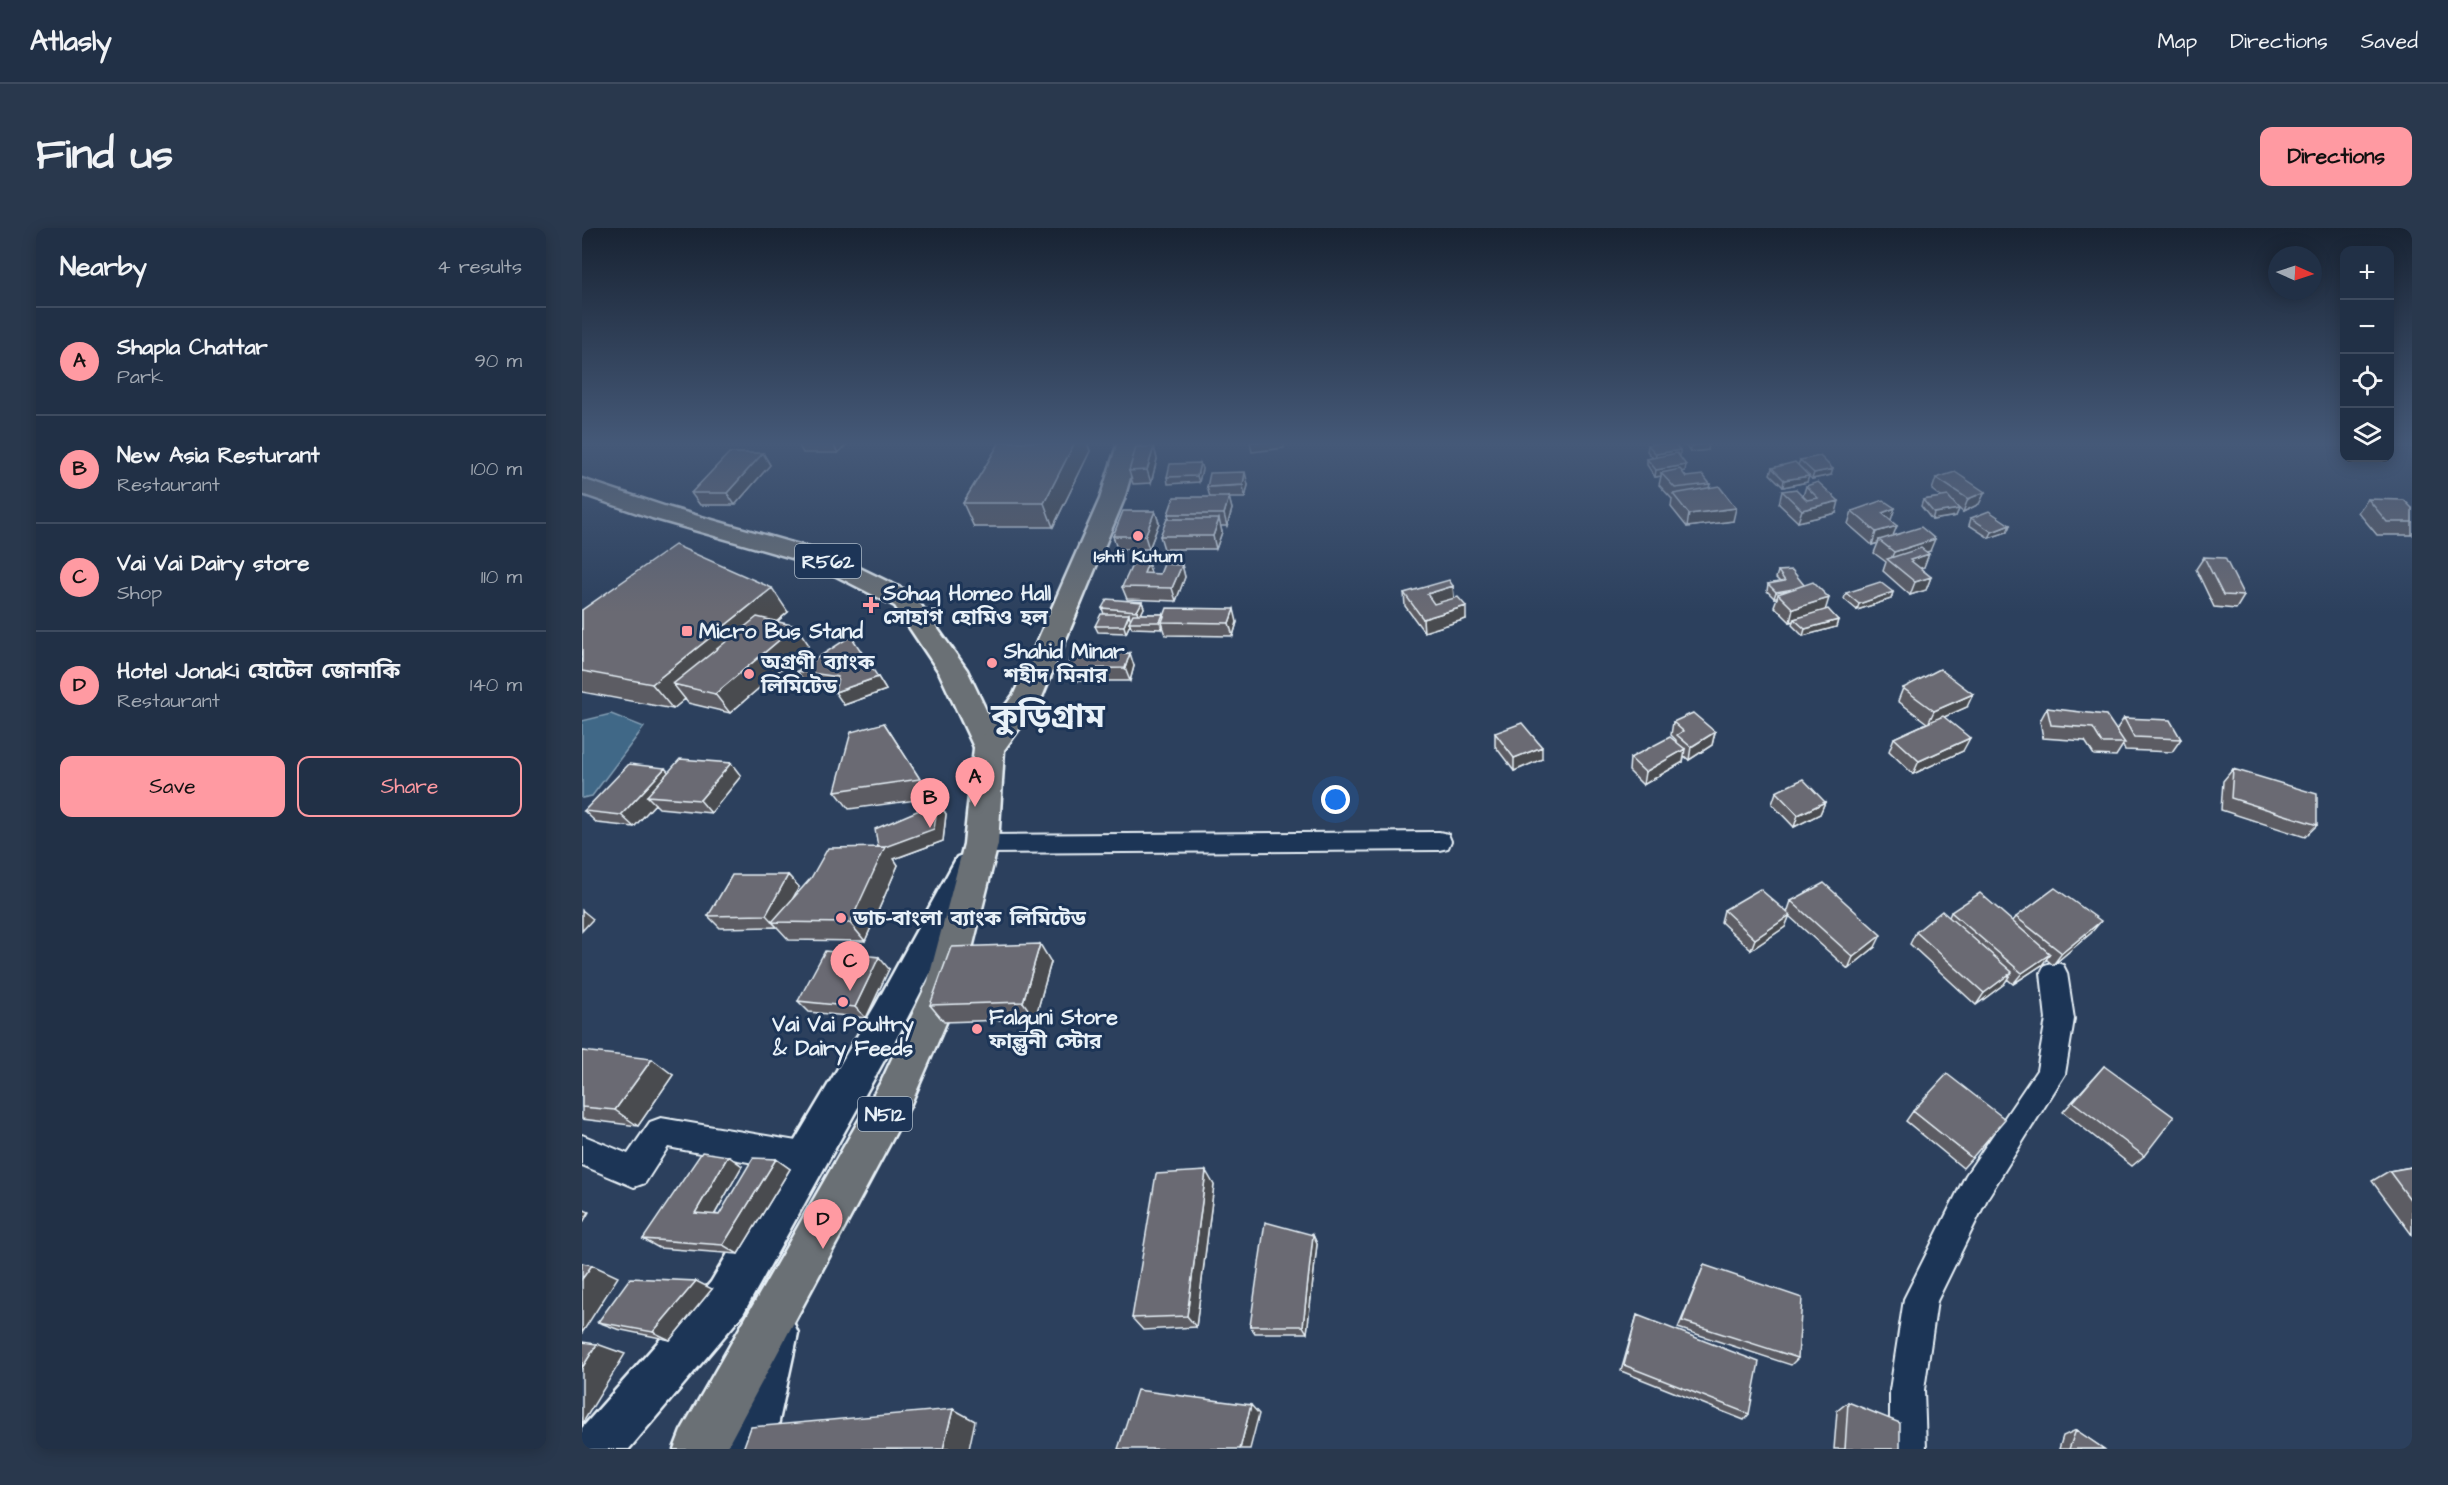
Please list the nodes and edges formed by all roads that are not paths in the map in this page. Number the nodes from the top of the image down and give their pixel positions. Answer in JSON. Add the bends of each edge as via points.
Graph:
{"nodes":[{"id":1,"x":620,"y":499,"type":"edge"},
{"id":2,"x":1112,"y":499,"type":"edge"},
{"id":3,"x":989,"y":748,"type":"junction"},
{"id":4,"x":1438,"y":842,"type":"dead end"},
{"id":5,"x":981,"y":844,"type":"junction"},
{"id":6,"x":2054,"y":973,"type":"dead end"},
{"id":7,"x":582,"y":1150,"type":"edge"},
{"id":8,"x":808,"y":1158,"type":"junction"},
{"id":9,"x":783,"y":1302,"type":"junction"},
{"id":10,"x":597,"y":1449,"type":"edge"},
{"id":11,"x":699,"y":1449,"type":"edge"},
{"id":12,"x":748,"y":1449,"type":"edge"},
{"id":13,"x":1908,"y":1449,"type":"edge"}],
"edges":[{"from":1,"to":3,"type":"main road","number":"R562","via":[[822,559],[904,600],[953,670]]},
{"from":2,"to":3,"type":"main road","via":[[1027,697]]},
{"from":3,"to":5,"type":"main road","number":"N512"},
{"from":4,"to":5,"type":"street"},
{"from":5,"to":8,"type":"street"},
{"from":5,"to":9,"type":"main road","number":"N512","via":[[946,981],[896,1093]]},
{"from":6,"to":13,"type":"street","via":[[2060,1019],[2051,1074],[1977,1186],[1921,1299],[1907,1390]]},
{"from":7,"to":8,"type":"street","via":[[634,1172],[661,1132]]},
{"from":8,"to":10,"type":"street","via":[[728,1298]]},
{"from":9,"to":11,"type":"main road","number":"N512"},
{"from":9,"to":12,"type":"street"}]}
